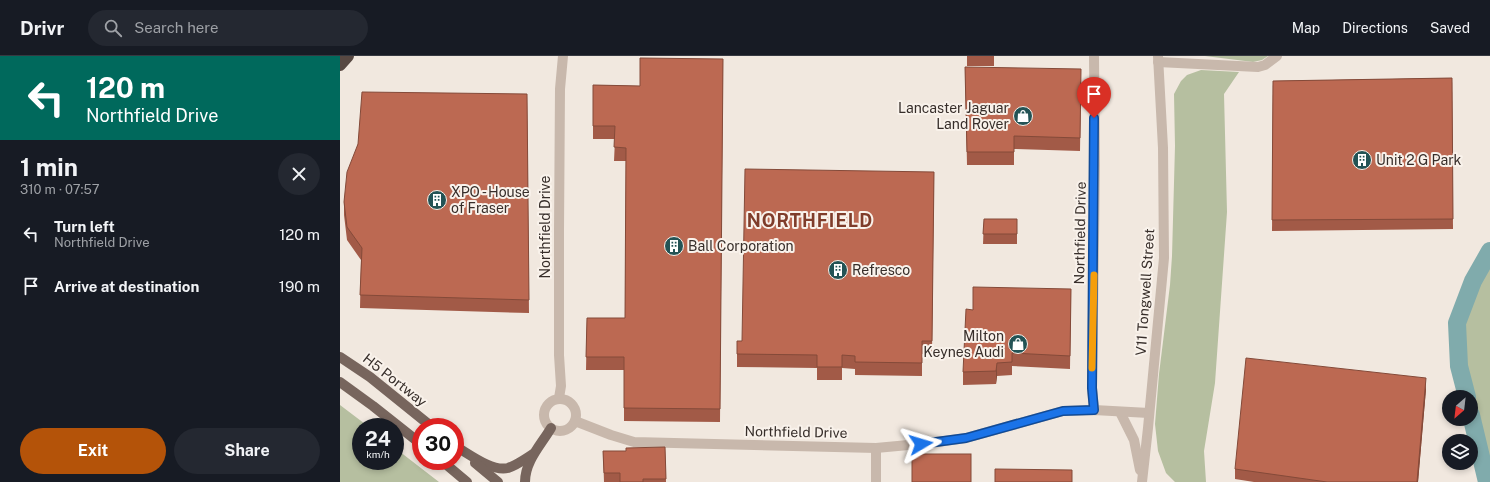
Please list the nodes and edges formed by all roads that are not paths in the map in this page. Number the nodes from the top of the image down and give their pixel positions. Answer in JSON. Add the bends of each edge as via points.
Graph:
{"nodes":[{"id":1,"x":348,"y":56,"type":"edge"},
{"id":2,"x":563,"y":56,"type":"edge"},
{"id":3,"x":1094,"y":56,"type":"edge"},
{"id":4,"x":1190,"y":56,"type":"edge"},
{"id":5,"x":1277,"y":56,"type":"edge"},
{"id":6,"x":1158,"y":59,"type":"edge"},
{"id":7,"x":1205,"y":64,"type":"junction"},
{"id":8,"x":340,"y":65,"type":"edge"},
{"id":9,"x":340,"y":357,"type":"edge"},
{"id":10,"x":340,"y":382,"type":"edge"},
{"id":11,"x":560,"y":398,"type":"junction"},
{"id":12,"x":1094,"y":410,"type":"junction"},
{"id":13,"x":1120,"y":412,"type":"junction"},
{"id":14,"x":1149,"y":413,"type":"junction"},
{"id":15,"x":421,"y":418,"type":"edge"},
{"id":16,"x":575,"y":421,"type":"junction"},
{"id":17,"x":551,"y":428,"type":"junction"},
{"id":18,"x":412,"y":437,"type":"edge"},
{"id":19,"x":876,"y":448,"type":"junction"},
{"id":20,"x":464,"y":451,"type":"edge"},
{"id":21,"x":464,"y":454,"type":"edge"},
{"id":22,"x":533,"y":454,"type":"junction"},
{"id":23,"x":453,"y":470,"type":"edge"},
{"id":24,"x":1142,"y":481,"type":"edge"},
{"id":25,"x":467,"y":482,"type":"edge"},
{"id":26,"x":498,"y":482,"type":"edge"},
{"id":27,"x":525,"y":482,"type":"edge"},
{"id":28,"x":876,"y":482,"type":"edge"}],
"edges":[{"from":1,"to":8,"type":"highway"},
{"from":2,"to":11,"type":"street","name":"Northfield Drive","via":[[560,90]]},
{"from":3,"to":12,"type":"street","name":"Northfield Drive"},
{"from":4,"to":7,"type":"street"},
{"from":5,"to":7,"type":"street","via":[[1258,67]]},
{"from":6,"to":7,"type":"street"},
{"from":6,"to":14,"type":"street","name":"V11 Tongwell Street","via":[[1163,148],[1164,258]]},
{"from":9,"to":15,"type":"main road","name":"H5 Portway","via":[[370,377]]},
{"from":10,"to":18,"type":"main road"},
{"from":11,"to":16,"type":"street","via":[[574,405]]},
{"from":11,"to":17,"type":"street","via":[[550,401],[544,410],[544,420]]},
{"from":12,"to":13,"type":"street","name":"Northfield Drive"},
{"from":12,"to":19,"type":"street","name":"Northfield Drive","via":[[1063,411],[951,441]]},
{"from":13,"to":14,"type":"street","name":"Northfield Drive"},
{"from":13,"to":24,"type":"street","via":[[1134,440]]},
{"from":14,"to":24,"type":"street","name":"V11 Tongwell Street"},
{"from":16,"to":17,"type":"street","via":[[565,430],[555,431]]},
{"from":16,"to":19,"type":"street","name":"Northfield Drive","via":[[634,442]]},
{"from":17,"to":22,"type":"main road"},
{"from":19,"to":28,"type":"street"},
{"from":20,"to":22,"type":"main road","via":[[497,469],[508,468]]},
{"from":21,"to":26,"type":"main road"},
{"from":22,"to":27,"type":"main road"},
{"from":23,"to":25,"type":"main road"}]}
